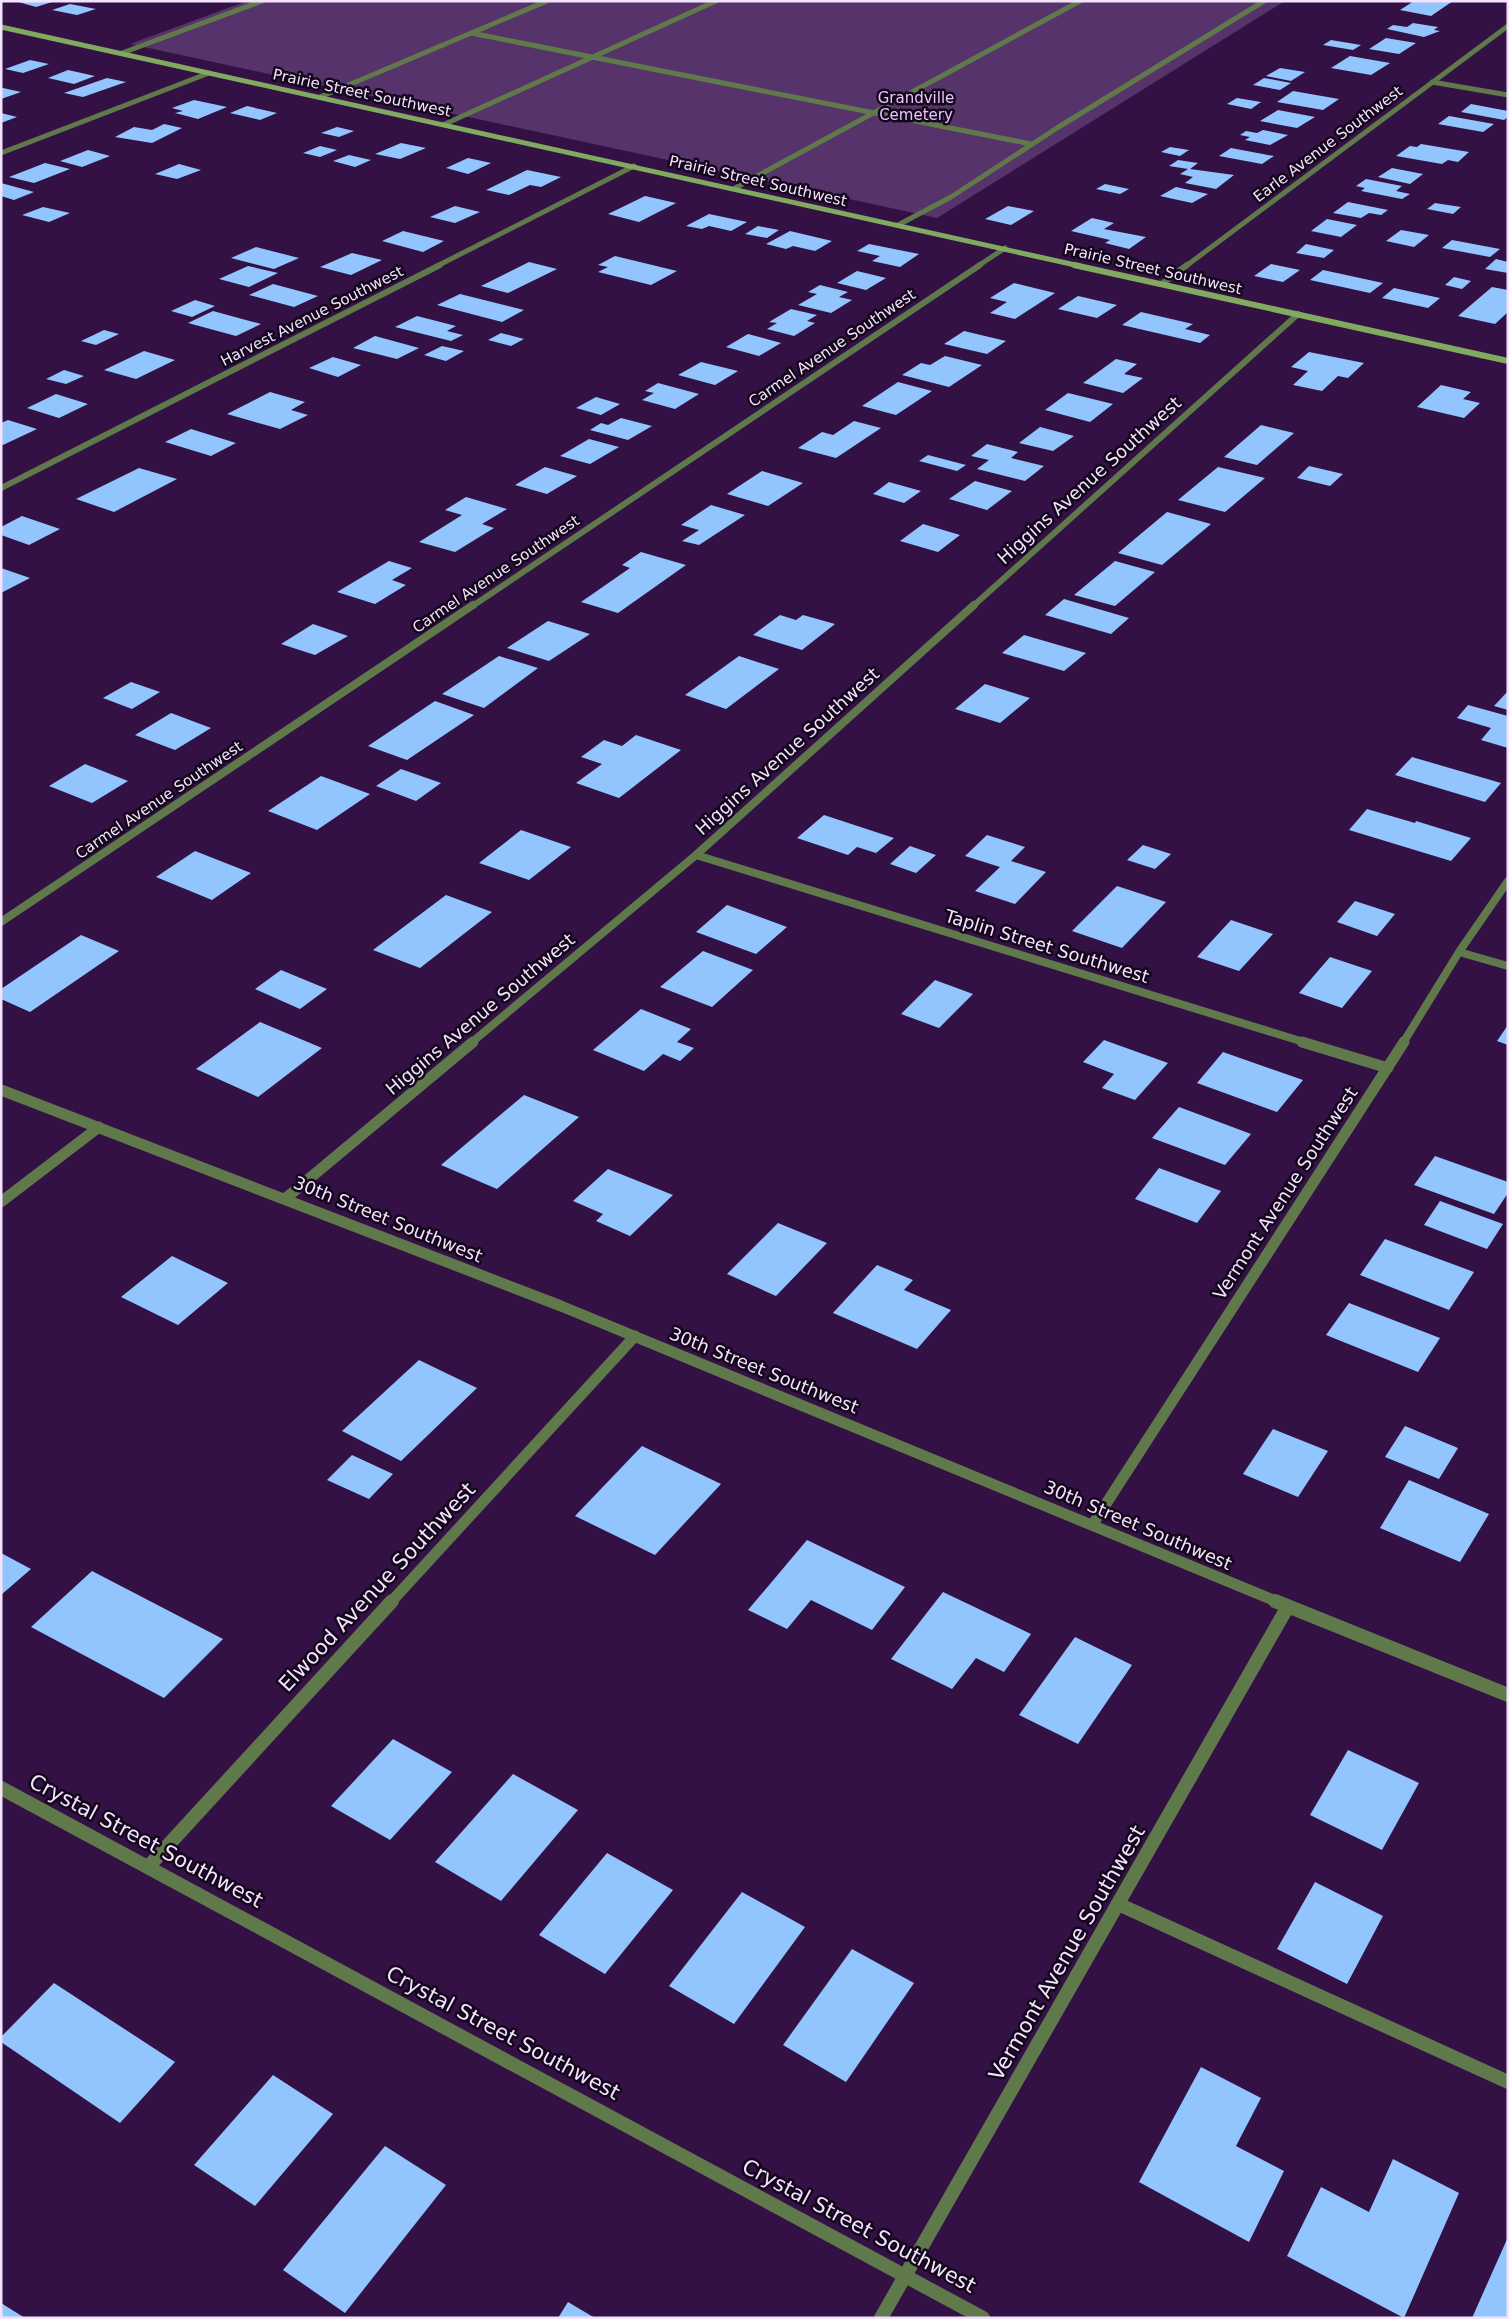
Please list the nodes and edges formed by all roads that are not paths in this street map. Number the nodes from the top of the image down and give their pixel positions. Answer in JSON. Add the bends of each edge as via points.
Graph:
{"nodes":[{"id":1,"x":262,"y":1,"type":"edge"},
{"id":2,"x":547,"y":1,"type":"edge"},
{"id":3,"x":716,"y":1,"type":"edge"},
{"id":4,"x":1080,"y":1,"type":"edge"},
{"id":5,"x":1264,"y":1,"type":"edge"},
{"id":6,"x":1508,"y":26,"type":"edge"},
{"id":7,"x":1,"y":27,"type":"edge"},
{"id":8,"x":471,"y":33,"type":"junction"},
{"id":9,"x":122,"y":53,"type":"junction"},
{"id":10,"x":592,"y":57,"type":"junction"},
{"id":11,"x":208,"y":73,"type":"junction"},
{"id":12,"x":1432,"y":82,"type":"junction"},
{"id":13,"x":1508,"y":95,"type":"edge"},
{"id":14,"x":320,"y":97,"type":"junction"},
{"id":15,"x":873,"y":113,"type":"junction"},
{"id":16,"x":445,"y":124,"type":"junction"},
{"id":17,"x":1031,"y":144,"type":"junction"},
{"id":18,"x":1,"y":153,"type":"edge"},
{"id":19,"x":634,"y":166,"type":"junction"},
{"id":20,"x":735,"y":188,"type":"junction"},
{"id":21,"x":898,"y":224,"type":"junction"},
{"id":22,"x":1005,"y":248,"type":"junction"},
{"id":23,"x":1163,"y":284,"type":"junction"},
{"id":24,"x":1298,"y":314,"type":"junction"},
{"id":25,"x":1508,"y":361,"type":"edge"},
{"id":26,"x":1,"y":488,"type":"edge"},
{"id":27,"x":696,"y":855,"type":"junction"},
{"id":28,"x":1508,"y":881,"type":"edge"},
{"id":29,"x":1,"y":922,"type":"edge"},
{"id":30,"x":1459,"y":952,"type":"junction"},
{"id":31,"x":1508,"y":966,"type":"edge"},
{"id":32,"x":1388,"y":1068,"type":"junction"},
{"id":33,"x":1,"y":1090,"type":"edge"},
{"id":34,"x":99,"y":1127,"type":"junction"},
{"id":35,"x":286,"y":1198,"type":"junction"},
{"id":36,"x":1,"y":1202,"type":"edge"},
{"id":37,"x":635,"y":1336,"type":"junction"},
{"id":38,"x":1093,"y":1524,"type":"junction"},
{"id":39,"x":1287,"y":1608,"type":"junction"},
{"id":40,"x":1508,"y":1695,"type":"edge"},
{"id":41,"x":1,"y":1788,"type":"edge"},
{"id":42,"x":149,"y":1866,"type":"junction"},
{"id":43,"x":1118,"y":1904,"type":"junction"},
{"id":44,"x":1508,"y":2082,"type":"edge"},
{"id":45,"x":904,"y":2276,"type":"junction"},
{"id":46,"x":881,"y":2318,"type":"edge"},
{"id":47,"x":983,"y":2318,"type":"edge"}],
"edges":[{"from":1,"to":9,"type":"street"},
{"from":2,"to":8,"type":"street"},
{"from":3,"to":10,"type":"street"},
{"from":4,"to":15,"type":"street"},
{"from":5,"to":17,"type":"street"},
{"from":6,"to":12,"type":"street","name":"Earle Avenue Southwest"},
{"from":7,"to":9,"type":"street","name":"Prairie Street Southwest"},
{"from":8,"to":10,"type":"street"},
{"from":8,"to":14,"type":"street"},
{"from":9,"to":11,"type":"street","name":"Prairie Street Southwest"},
{"from":10,"to":15,"type":"street"},
{"from":10,"to":16,"type":"street"},
{"from":11,"to":14,"type":"street","name":"Prairie Street Southwest"},
{"from":11,"to":18,"type":"street"},
{"from":12,"to":13,"type":"street"},
{"from":12,"to":23,"type":"street","name":"Earle Avenue Southwest"},
{"from":14,"to":16,"type":"street","name":"Prairie Street Southwest"},
{"from":15,"to":17,"type":"street"},
{"from":15,"to":20,"type":"street"},
{"from":16,"to":19,"type":"street","name":"Prairie Street Southwest"},
{"from":17,"to":21,"type":"street","via":[[950,196]]},
{"from":19,"to":20,"type":"street","name":"Prairie Street Southwest"},
{"from":19,"to":26,"type":"street","name":"Harvest Avenue Southwest"},
{"from":20,"to":21,"type":"street","name":"Prairie Street Southwest"},
{"from":21,"to":22,"type":"street","name":"Prairie Street Southwest"},
{"from":22,"to":23,"type":"street","name":"Prairie Street Southwest"},
{"from":22,"to":29,"type":"street","name":"Carmel Avenue Southwest"},
{"from":23,"to":24,"type":"street","name":"Prairie Street Southwest"},
{"from":24,"to":25,"type":"street","name":"Prairie Street Southwest"},
{"from":24,"to":27,"type":"street","name":"Higgins Avenue Southwest"},
{"from":27,"to":32,"type":"street","name":"Taplin Street Southwest"},
{"from":27,"to":35,"type":"street","name":"Higgins Avenue Southwest"},
{"from":28,"to":30,"type":"street","name":"Vermont Avenue Southwest"},
{"from":30,"to":31,"type":"street"},
{"from":30,"to":32,"type":"street","name":"Vermont Avenue Southwest"},
{"from":32,"to":38,"type":"street","name":"Vermont Avenue Southwest"},
{"from":33,"to":34,"type":"street","name":"30th Street Southwest"},
{"from":34,"to":35,"type":"street","name":"30th Street Southwest"},
{"from":34,"to":36,"type":"street"},
{"from":35,"to":37,"type":"street","name":"30th Street Southwest"},
{"from":37,"to":38,"type":"street","name":"30th Street Southwest"},
{"from":37,"to":42,"type":"street","name":"Elwood Avenue Southwest"},
{"from":38,"to":39,"type":"street","name":"30th Street Southwest"},
{"from":39,"to":40,"type":"street","name":"30th Street Southwest"},
{"from":39,"to":43,"type":"street","name":"Vermont Avenue Southwest"},
{"from":41,"to":42,"type":"street","name":"Crystal Street Southwest"},
{"from":42,"to":45,"type":"street","name":"Crystal Street Southwest"},
{"from":43,"to":44,"type":"street"},
{"from":43,"to":45,"type":"street","name":"Vermont Avenue Southwest"},
{"from":45,"to":46,"type":"street","name":"Vermont Avenue Southwest"},
{"from":45,"to":47,"type":"street","name":"Crystal Street Southwest"}]}
